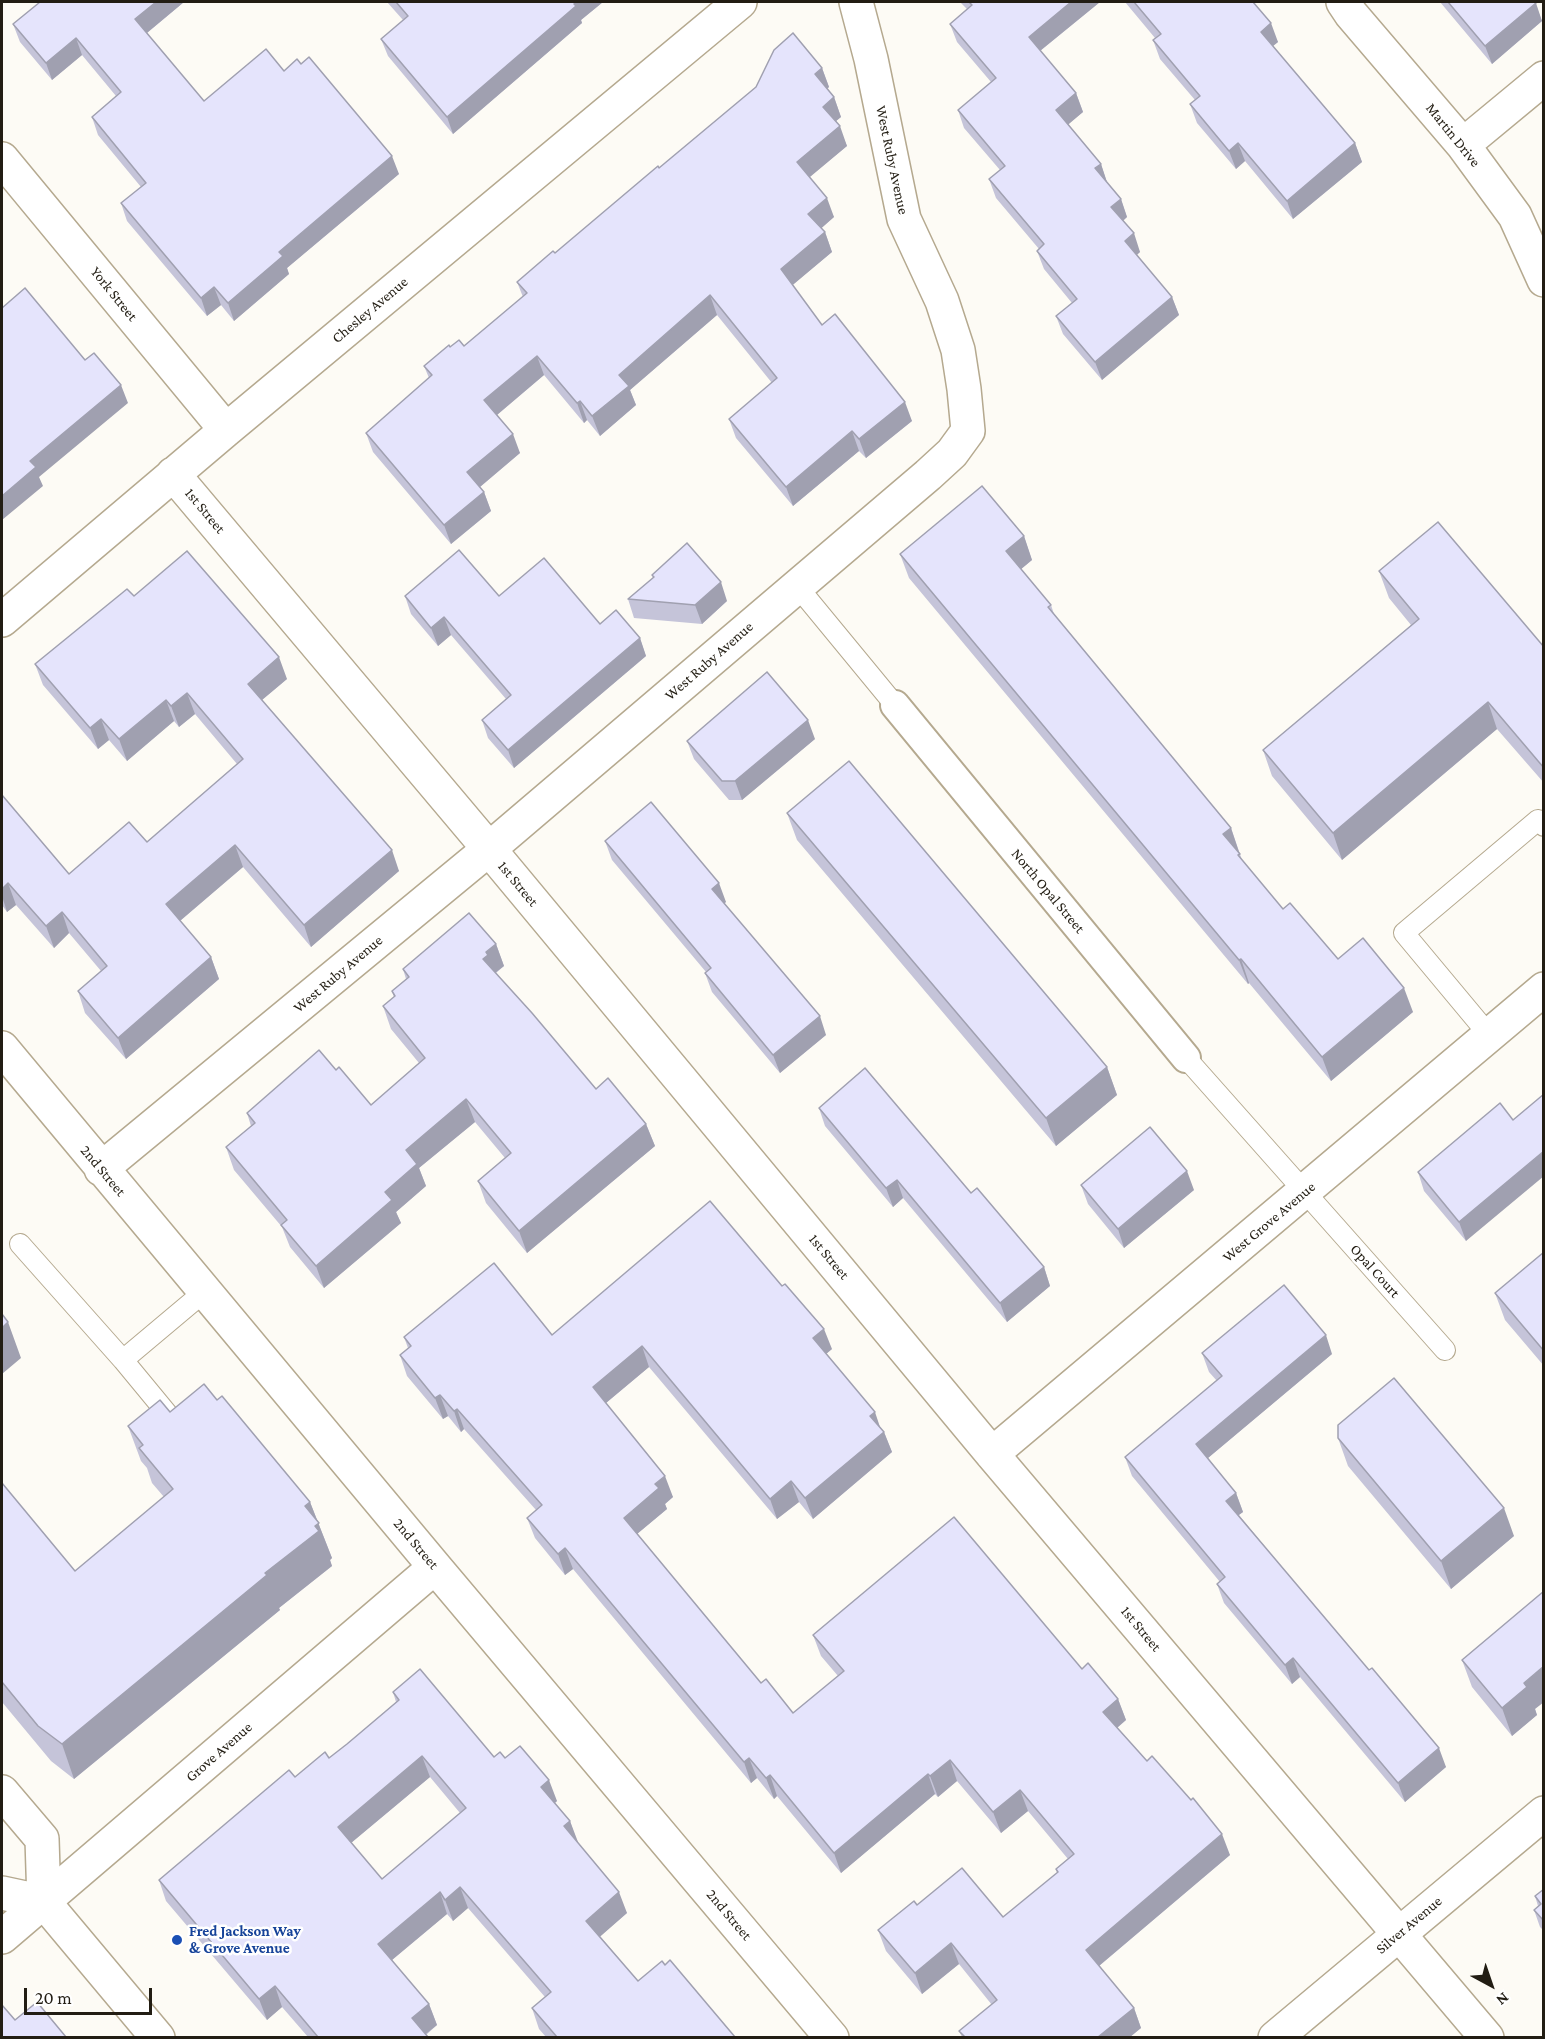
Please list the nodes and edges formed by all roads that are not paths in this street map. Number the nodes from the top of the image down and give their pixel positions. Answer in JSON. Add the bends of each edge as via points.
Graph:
{"nodes":[{"id":1,"x":740,"y":2,"type":"edge"},
{"id":2,"x":855,"y":2,"type":"edge"},
{"id":3,"x":1343,"y":2,"type":"edge"},
{"id":4,"x":1544,"y":78,"type":"edge"},
{"id":5,"x":1463,"y":144,"type":"junction"},
{"id":6,"x":2,"y":159,"type":"edge"},
{"id":7,"x":1544,"y":280,"type":"edge"},
{"id":8,"x":226,"y":430,"type":"junction"},
{"id":9,"x":173,"y":474,"type":"junction"},
{"id":10,"x":797,"y":586,"type":"junction"},
{"id":11,"x":2,"y":620,"type":"edge"},
{"id":12,"x":895,"y":705,"type":"joint"},
{"id":13,"x":1544,"y":826,"type":"edge"},
{"id":14,"x":489,"y":849,"type":"junction"},
{"id":15,"x":1544,"y":989,"type":"edge"},
{"id":16,"x":1489,"y":1035,"type":"junction"},
{"id":17,"x":2,"y":1048,"type":"edge"},
{"id":18,"x":1186,"y":1058,"type":"joint"},
{"id":19,"x":101,"y":1169,"type":"junction"},
{"id":20,"x":1305,"y":1192,"type":"junction"},
{"id":21,"x":20,"y":1244,"type":"dead end"},
{"id":22,"x":204,"y":1292,"type":"junction"},
{"id":23,"x":1445,"y":1350,"type":"dead end"},
{"id":24,"x":123,"y":1360,"type":"junction"},
{"id":25,"x":175,"y":1423,"type":"edge"},
{"id":26,"x":992,"y":1454,"type":"junction"},
{"id":27,"x":435,"y":1567,"type":"junction"},
{"id":28,"x":2,"y":1792,"type":"edge"},
{"id":29,"x":1544,"y":1813,"type":"edge"},
{"id":30,"x":2,"y":1893,"type":"edge"},
{"id":31,"x":44,"y":1902,"type":"junction"},
{"id":32,"x":1400,"y":1933,"type":"junction"},
{"id":33,"x":2,"y":1937,"type":"edge"},
{"id":34,"x":158,"y":2037,"type":"edge"},
{"id":35,"x":832,"y":2037,"type":"edge"},
{"id":36,"x":1275,"y":2037,"type":"edge"},
{"id":37,"x":1487,"y":2037,"type":"edge"}],
"edges":[{"from":1,"to":8,"type":"street","name":"Chesley Avenue"},
{"from":2,"to":10,"type":"street","name":"West Ruby Avenue","via":[[871,59],[904,219],[942,301],[958,350],[968,431],[952,453]]},
{"from":3,"to":5,"type":"street","name":"Martin Drive"},
{"from":4,"to":5,"type":"street"},
{"from":5,"to":7,"type":"street","name":"Martin Drive","via":[[1515,216]]},
{"from":6,"to":8,"type":"street","name":"York Street"},
{"from":8,"to":9,"type":"street","name":"Chesley Avenue"},
{"from":9,"to":11,"type":"street","name":"Chesley Avenue"},
{"from":9,"to":14,"type":"street","name":"1st Street"},
{"from":10,"to":12,"type":"lane","name":"North Opal Street"},
{"from":10,"to":14,"type":"street","name":"West Ruby Avenue"},
{"from":12,"to":18,"type":"street","name":"North Opal Street"},
{"from":13,"to":16,"type":"lane","via":[[1538,820],[1404,933]]},
{"from":14,"to":19,"type":"street","name":"West Ruby Avenue"},
{"from":14,"to":26,"type":"street","name":"1st Street"},
{"from":15,"to":16,"type":"street","name":"West Grove Avenue"},
{"from":16,"to":20,"type":"street","name":"West Grove Avenue"},
{"from":17,"to":19,"type":"street","name":"2nd Street"},
{"from":18,"to":20,"type":"lane","name":"North Opal Street"},
{"from":19,"to":22,"type":"street","name":"2nd Street"},
{"from":20,"to":23,"type":"lane","name":"Opal Court"},
{"from":20,"to":26,"type":"street","name":"West Grove Avenue"},
{"from":21,"to":24,"type":"lane"},
{"from":22,"to":24,"type":"lane"},
{"from":22,"to":27,"type":"street","name":"2nd Street"},
{"from":24,"to":25,"type":"lane"},
{"from":26,"to":32,"type":"street","name":"1st Street"},
{"from":27,"to":31,"type":"street","name":"Grove Avenue"},
{"from":27,"to":35,"type":"street","name":"2nd Street"},
{"from":28,"to":31,"type":"street","via":[[42,1839]]},
{"from":29,"to":32,"type":"street","name":"Silver Avenue"},
{"from":30,"to":31,"type":"street"},
{"from":31,"to":33,"type":"street","name":"Grove Avenue"},
{"from":31,"to":34,"type":"street"},
{"from":32,"to":36,"type":"street","name":"Silver Avenue"},
{"from":32,"to":37,"type":"street","name":"1st Street"}]}
